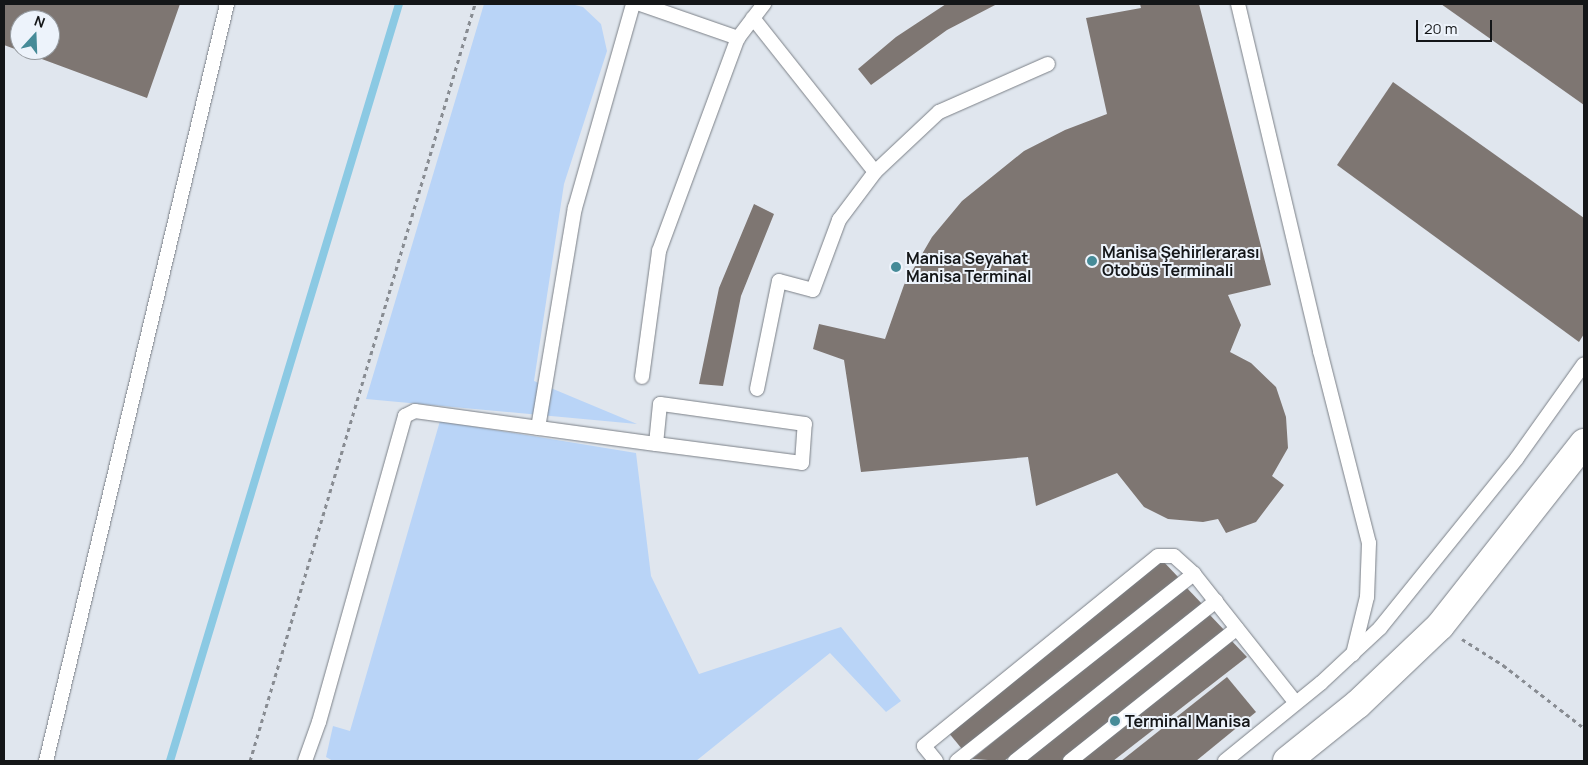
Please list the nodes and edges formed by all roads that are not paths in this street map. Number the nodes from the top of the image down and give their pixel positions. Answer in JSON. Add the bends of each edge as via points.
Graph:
{"nodes":[{"id":1,"x":227,"y":4,"type":"edge"},
{"id":2,"x":233,"y":4,"type":"edge"},
{"id":3,"x":634,"y":4,"type":"edge"},
{"id":4,"x":640,"y":4,"type":"edge"},
{"id":5,"x":764,"y":4,"type":"edge"},
{"id":6,"x":1238,"y":4,"type":"edge"},
{"id":7,"x":753,"y":18,"type":"junction"},
{"id":8,"x":219,"y":30,"type":"junction"},
{"id":9,"x":738,"y":38,"type":"junction"},
{"id":10,"x":1048,"y":64,"type":"dead end"},
{"id":11,"x":875,"y":172,"type":"junction"},
{"id":12,"x":1584,"y":364,"type":"edge"},
{"id":13,"x":642,"y":377,"type":"dead end"},
{"id":14,"x":757,"y":389,"type":"dead end"},
{"id":15,"x":538,"y":428,"type":"junction"},
{"id":16,"x":1584,"y":443,"type":"edge"},
{"id":17,"x":656,"y":444,"type":"junction"},
{"id":18,"x":1194,"y":574,"type":"junction"},
{"id":19,"x":1216,"y":602,"type":"junction"},
{"id":20,"x":1237,"y":628,"type":"junction"},
{"id":21,"x":1353,"y":654,"type":"junction"},
{"id":22,"x":1296,"y":703,"type":"junction"},
{"id":23,"x":46,"y":761,"type":"edge"},
{"id":24,"x":306,"y":761,"type":"edge"},
{"id":25,"x":936,"y":761,"type":"edge"},
{"id":26,"x":957,"y":761,"type":"edge"},
{"id":27,"x":1015,"y":761,"type":"edge"},
{"id":28,"x":1070,"y":761,"type":"edge"},
{"id":29,"x":1225,"y":761,"type":"edge"},
{"id":30,"x":1287,"y":761,"type":"edge"}],
"edges":[{"from":1,"to":8,"type":"lane"},
{"from":2,"to":8,"type":"lane"},
{"from":3,"to":15,"type":"lane","via":[[575,208]]},
{"from":4,"to":9,"type":"lane"},
{"from":5,"to":7,"type":"lane"},
{"from":6,"to":21,"type":"lane","via":[[1369,542],[1367,597]]},
{"from":7,"to":9,"type":"lane"},
{"from":7,"to":11,"type":"lane"},
{"from":8,"to":23,"type":"lane"},
{"from":9,"to":13,"type":"lane","via":[[659,251]]},
{"from":10,"to":11,"type":"lane","via":[[939,112]]},
{"from":11,"to":14,"type":"lane","via":[[839,220],[813,290],[779,280]]},
{"from":12,"to":21,"type":"lane","via":[[1453,538],[1380,628]]},
{"from":15,"to":17,"type":"lane"},
{"from":15,"to":24,"type":"lane","via":[[415,411],[405,416],[320,722]]},
{"from":16,"to":30,"type":"street","via":[[1440,626],[1358,704]]},
{"from":17,"to":17,"type":"lane","via":[[802,463],[805,424],[660,404]]},
{"from":18,"to":19,"type":"lane"},
{"from":18,"to":25,"type":"lane","via":[[1174,556],[1158,556],[924,746]]},
{"from":18,"to":26,"type":"lane"},
{"from":19,"to":20,"type":"lane"},
{"from":19,"to":27,"type":"lane"},
{"from":20,"to":22,"type":"lane"},
{"from":20,"to":28,"type":"lane"},
{"from":21,"to":22,"type":"lane"},
{"from":22,"to":29,"type":"lane"}]}
